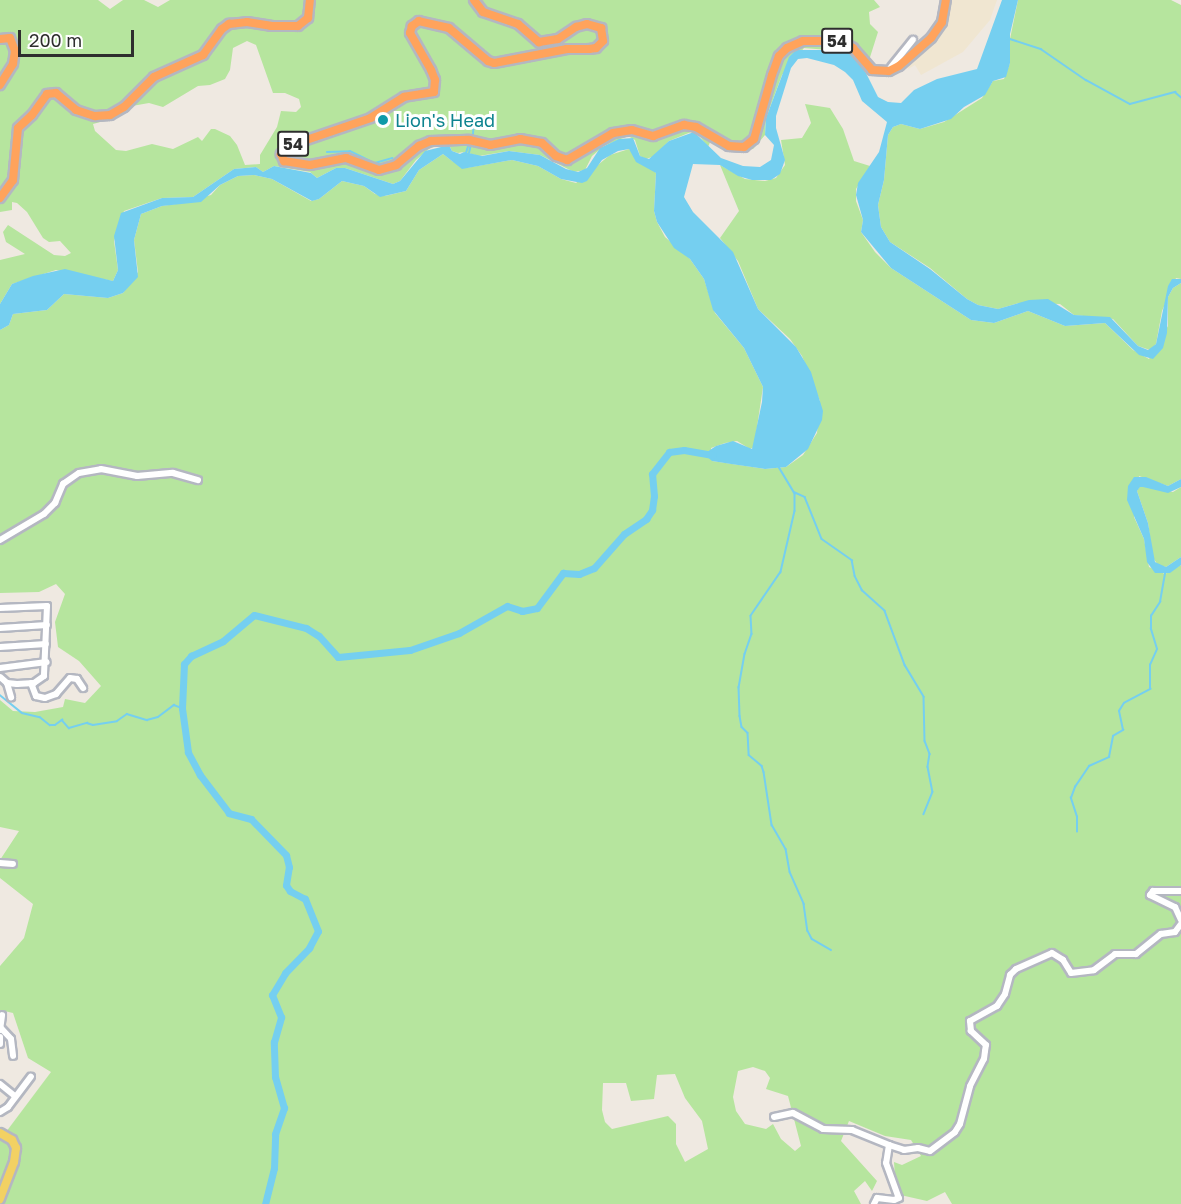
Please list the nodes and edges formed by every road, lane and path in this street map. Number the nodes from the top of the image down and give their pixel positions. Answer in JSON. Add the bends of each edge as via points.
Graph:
{"nodes":[{"id":1,"x":310,"y":0,"type":"edge"},
{"id":2,"x":474,"y":0,"type":"edge"},
{"id":3,"x":946,"y":0,"type":"edge"},
{"id":4,"x":0,"y":39,"type":"edge"},
{"id":5,"x":913,"y":40,"type":"dead end"},
{"id":6,"x":886,"y":71,"type":"junction"},
{"id":7,"x":0,"y":85,"type":"edge"},
{"id":8,"x":0,"y":198,"type":"edge"},
{"id":9,"x":198,"y":480,"type":"dead end"},
{"id":10,"x":0,"y":540,"type":"edge"},
{"id":11,"x":0,"y":608,"type":"edge"},
{"id":12,"x":47,"y":625,"type":"junction"},
{"id":13,"x":0,"y":628,"type":"edge"},
{"id":14,"x":46,"y":644,"type":"junction"},
{"id":15,"x":0,"y":647,"type":"edge"},
{"id":16,"x":47,"y":662,"type":"junction"},
{"id":17,"x":0,"y":668,"type":"edge"},
{"id":18,"x":0,"y":676,"type":"edge"},
{"id":19,"x":8,"y":683,"type":"junction"},
{"id":20,"x":31,"y":683,"type":"junction"},
{"id":21,"x":83,"y":687,"type":"dead end"},
{"id":22,"x":11,"y":697,"type":"dead end"},
{"id":23,"x":0,"y":863,"type":"edge"},
{"id":24,"x":13,"y":864,"type":"dead end"},
{"id":25,"x":1180,"y":892,"type":"edge"},
{"id":26,"x":1181,"y":922,"type":"edge"},
{"id":27,"x":2,"y":1015,"type":"dead end"},
{"id":28,"x":0,"y":1029,"type":"edge"},
{"id":29,"x":0,"y":1036,"type":"edge"},
{"id":30,"x":0,"y":1044,"type":"edge"},
{"id":31,"x":13,"y":1056,"type":"dead end"},
{"id":32,"x":31,"y":1077,"type":"dead end"},
{"id":33,"x":0,"y":1084,"type":"edge"},
{"id":34,"x":15,"y":1096,"type":"junction"},
{"id":35,"x":0,"y":1112,"type":"edge"},
{"id":36,"x":774,"y":1117,"type":"dead end"},
{"id":37,"x":0,"y":1133,"type":"edge"},
{"id":38,"x":889,"y":1145,"type":"junction"},
{"id":39,"x":0,"y":1198,"type":"edge"},
{"id":40,"x":874,"y":1204,"type":"edge"}],
"edges":[{"from":1,"to":8,"type":"highway","via":[[308,18],[298,26],[242,22],[225,27],[203,55],[154,77],[114,114],[95,116],[70,108],[56,93],[47,94],[18,128],[13,180]]},
{"from":2,"to":6,"type":"highway","number":"54","via":[[483,12],[518,24],[539,42],[558,39],[587,24],[601,28],[603,41],[596,48],[567,49],[494,63],[449,28],[419,21],[410,33],[431,70],[434,92],[404,97],[371,118],[286,147],[281,154],[284,161],[310,165],[346,158],[379,170],[401,162],[423,144],[471,140],[490,145],[520,139],[536,140],[567,160],[612,133],[632,130],[653,136],[687,125],[729,146],[744,147],[754,139],[779,56],[794,44],[841,41],[853,48],[868,67]]},
{"from":3,"to":6,"type":"highway","via":[[942,22],[931,38],[899,66]]},
{"from":4,"to":7,"type":"highway","via":[[10,38],[15,51],[13,64]]},
{"from":5,"to":6,"type":"street"},
{"from":9,"to":10,"type":"street","via":[[173,473],[137,476],[101,469],[79,473],[63,484],[55,503],[44,514]]},
{"from":11,"to":12,"type":"street","via":[[47,606]]},
{"from":12,"to":13,"type":"street"},
{"from":12,"to":14,"type":"street"},
{"from":14,"to":15,"type":"street"},
{"from":14,"to":16,"type":"street"},
{"from":16,"to":17,"type":"street"},
{"from":16,"to":20,"type":"street","via":[[44,676]]},
{"from":18,"to":19,"type":"street"},
{"from":19,"to":20,"type":"street"},
{"from":19,"to":22,"type":"street"},
{"from":20,"to":21,"type":"street","via":[[34,699],[53,697],[70,678],[77,679]]},
{"from":23,"to":24,"type":"street"},
{"from":25,"to":26,"type":"street","via":[[1153,891],[1150,895],[1175,908]]},
{"from":26,"to":38,"type":"street","via":[[1175,932],[1161,934],[1136,954],[1115,954],[1094,970],[1071,973],[1052,952],[1016,969],[997,1006],[970,1021],[971,1031],[986,1045],[960,1124],[930,1151]]},
{"from":27,"to":28,"type":"street"},
{"from":28,"to":31,"type":"street","via":[[11,1039]]},
{"from":29,"to":30,"type":"street"},
{"from":32,"to":34,"type":"street"},
{"from":33,"to":34,"type":"street"},
{"from":34,"to":35,"type":"street"},
{"from":36,"to":38,"type":"street","via":[[793,1113],[823,1130],[858,1131]]},
{"from":37,"to":39,"type":"main road","via":[[12,1140],[16,1148]]},
{"from":38,"to":40,"type":"street","via":[[886,1163],[898,1198],[877,1198]]}]}
